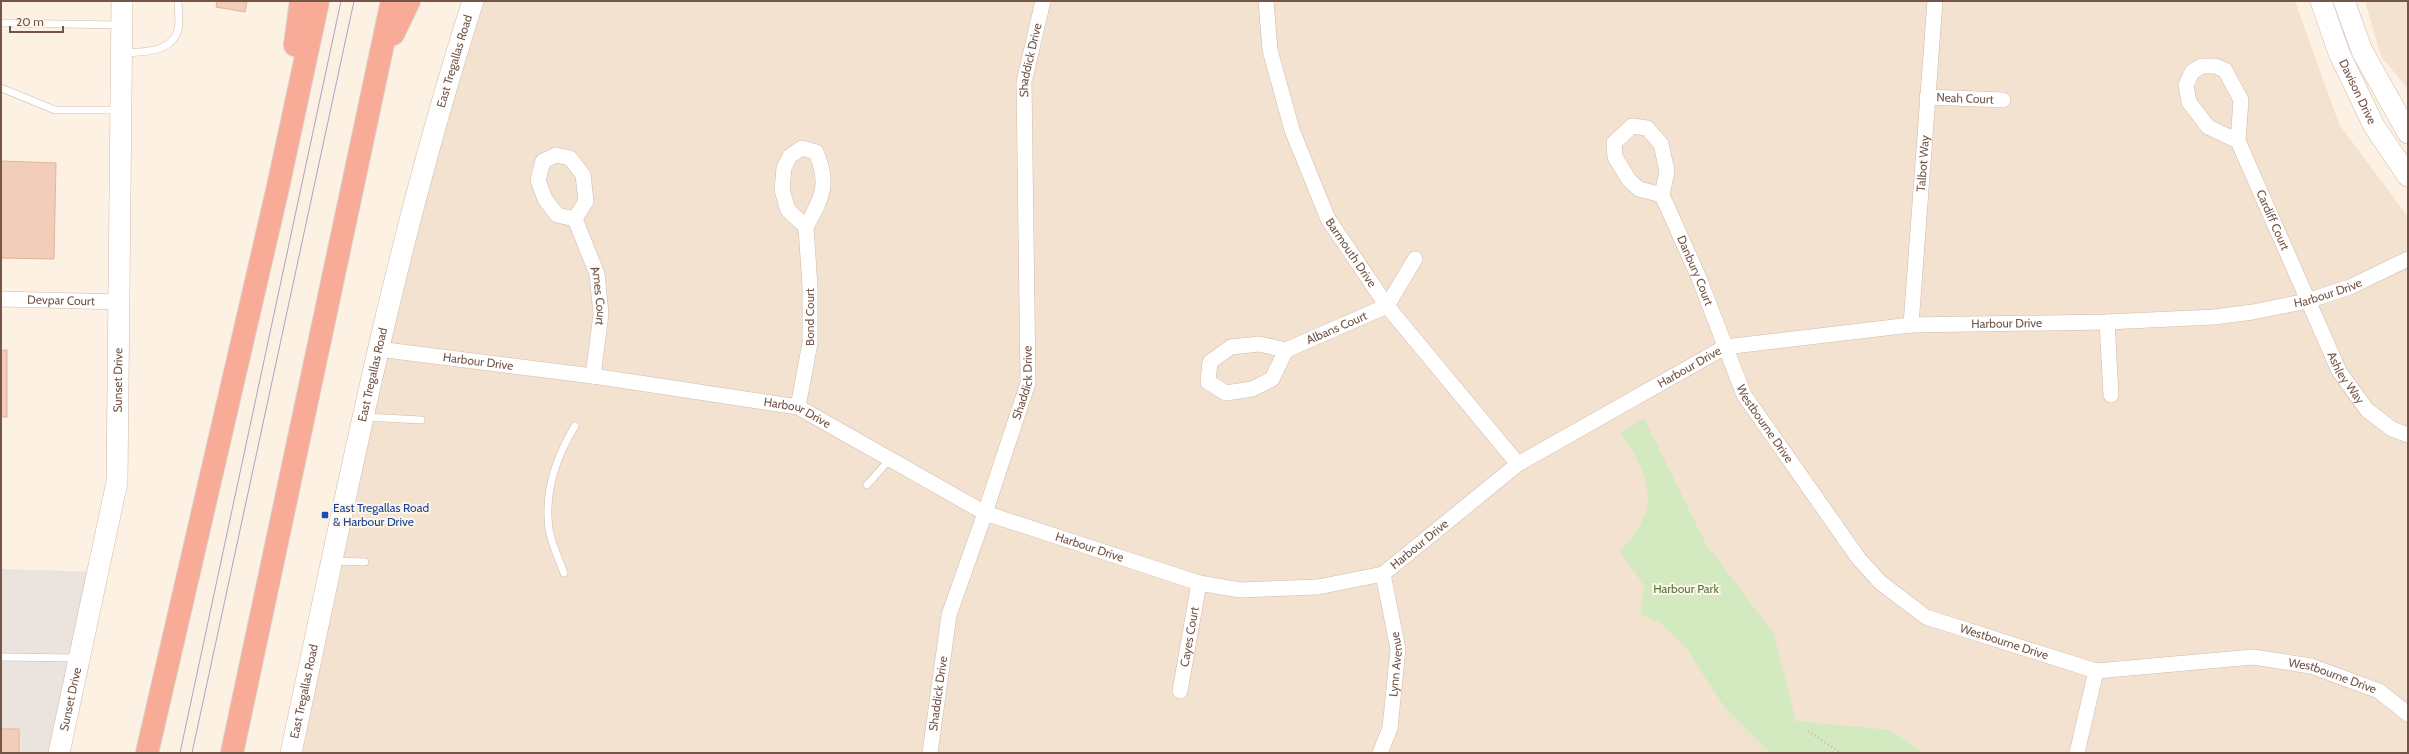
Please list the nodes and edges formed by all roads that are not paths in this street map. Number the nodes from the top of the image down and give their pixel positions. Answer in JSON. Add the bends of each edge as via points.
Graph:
{"nodes":[{"id":1,"x":122,"y":1,"type":"edge"},
{"id":2,"x":178,"y":1,"type":"edge"},
{"id":3,"x":301,"y":1,"type":"edge"},
{"id":4,"x":318,"y":1,"type":"edge"},
{"id":5,"x":392,"y":1,"type":"edge"},
{"id":6,"x":409,"y":1,"type":"edge"},
{"id":7,"x":473,"y":1,"type":"edge"},
{"id":8,"x":1043,"y":1,"type":"edge"},
{"id":9,"x":1266,"y":1,"type":"edge"},
{"id":10,"x":1935,"y":1,"type":"edge"},
{"id":11,"x":2321,"y":1,"type":"edge"},
{"id":12,"x":2344,"y":1,"type":"edge"},
{"id":13,"x":1,"y":23,"type":"edge"},
{"id":14,"x":122,"y":25,"type":"junction"},
{"id":15,"x":122,"y":53,"type":"junction"},
{"id":16,"x":378,"y":63,"type":"junction"},
{"id":17,"x":1,"y":88,"type":"edge"},
{"id":18,"x":1927,"y":97,"type":"junction"},
{"id":19,"x":2003,"y":100,"type":"dead end"},
{"id":20,"x":122,"y":110,"type":"junction"},
{"id":21,"x":2408,"y":133,"type":"edge"},
{"id":22,"x":2238,"y":141,"type":"junction"},
{"id":23,"x":2408,"y":176,"type":"edge"},
{"id":24,"x":278,"y":186,"type":"junction"},
{"id":25,"x":1662,"y":195,"type":"junction"},
{"id":26,"x":575,"y":219,"type":"dead end"},
{"id":27,"x":806,"y":226,"type":"junction"},
{"id":28,"x":1415,"y":259,"type":"dead end"},
{"id":29,"x":2403,"y":261,"type":"edge"},
{"id":30,"x":1,"y":299,"type":"edge"},
{"id":31,"x":2307,"y":301,"type":"junction"},
{"id":32,"x":120,"y":302,"type":"junction"},
{"id":33,"x":1387,"y":306,"type":"junction"},
{"id":34,"x":2107,"y":322,"type":"junction"},
{"id":35,"x":1911,"y":325,"type":"junction"},
{"id":36,"x":1725,"y":347,"type":"junction"},
{"id":37,"x":378,"y":349,"type":"junction"},
{"id":38,"x":1286,"y":350,"type":"junction"},
{"id":39,"x":593,"y":376,"type":"junction"},
{"id":40,"x":2111,"y":395,"type":"dead end"},
{"id":41,"x":798,"y":407,"type":"junction"},
{"id":42,"x":363,"y":417,"type":"junction"},
{"id":43,"x":421,"y":420,"type":"dead end"},
{"id":44,"x":575,"y":426,"type":"dead end"},
{"id":45,"x":2408,"y":435,"type":"edge"},
{"id":46,"x":890,"y":459,"type":"junction"},
{"id":47,"x":1518,"y":464,"type":"junction"},
{"id":48,"x":867,"y":485,"type":"dead end"},
{"id":49,"x":985,"y":513,"type":"junction"},
{"id":50,"x":332,"y":561,"type":"junction"},
{"id":51,"x":365,"y":562,"type":"dead end"},
{"id":52,"x":564,"y":573,"type":"dead end"},
{"id":53,"x":1383,"y":574,"type":"junction"},
{"id":54,"x":1199,"y":583,"type":"junction"},
{"id":55,"x":1,"y":657,"type":"edge"},
{"id":56,"x":79,"y":658,"type":"junction"},
{"id":57,"x":2096,"y":671,"type":"junction"},
{"id":58,"x":1180,"y":691,"type":"dead end"},
{"id":59,"x":2408,"y":714,"type":"edge"},
{"id":60,"x":59,"y":753,"type":"edge"},
{"id":61,"x":147,"y":753,"type":"edge"},
{"id":62,"x":232,"y":753,"type":"edge"},
{"id":63,"x":291,"y":753,"type":"edge"},
{"id":64,"x":930,"y":753,"type":"edge"},
{"id":65,"x":1380,"y":753,"type":"edge"},
{"id":66,"x":2077,"y":753,"type":"edge"}],
"edges":[{"from":1,"to":14,"type":"street","name":"Sunset Drive"},
{"from":2,"to":15,"type":"lane","via":[[178,29],[174,39],[148,52]]},
{"from":3,"to":24,"type":"highway"},
{"from":4,"to":24,"type":"highway"},
{"from":5,"to":16,"type":"highway"},
{"from":6,"to":16,"type":"highway"},
{"from":7,"to":37,"type":"street","name":"East Tregallas Road","via":[[450,74]]},
{"from":8,"to":49,"type":"street","name":"Shaddick Drive","via":[[1024,82],[1028,383]]},
{"from":9,"to":33,"type":"street","name":"Barmouth Drive","via":[[1270,50],[1292,130],[1328,219]]},
{"from":10,"to":18,"type":"street","name":"Talbot Way"},
{"from":11,"to":23,"type":"street","name":"Davison Drive","via":[[2340,53],[2374,126]]},
{"from":12,"to":21,"type":"street","name":"Davison Drive","via":[[2362,51]]},
{"from":13,"to":14,"type":"lane"},
{"from":14,"to":15,"type":"street","name":"Sunset Drive"},
{"from":15,"to":20,"type":"street","name":"Sunset Drive"},
{"from":16,"to":62,"type":"highway"},
{"from":17,"to":20,"type":"lane","via":[[55,110]]},
{"from":18,"to":19,"type":"street","name":"Neah Court"},
{"from":18,"to":35,"type":"street","name":"Talbot Way"},
{"from":20,"to":32,"type":"street","name":"Sunset Drive"},
{"from":22,"to":22,"type":"street","name":"Cardiff Court","via":[[2241,100],[2225,70],[2215,66],[2202,66],[2192,72],[2186,85],[2189,102],[2208,127]]},
{"from":22,"to":31,"type":"street","name":"Cardiff Court"},
{"from":24,"to":61,"type":"highway"},
{"from":25,"to":25,"type":"street","via":[[1668,171],[1661,144],[1647,128],[1632,126],[1614,143],[1615,157],[1629,180],[1639,189]]},
{"from":25,"to":36,"type":"street","name":"Danbury Court"},
{"from":26,"to":39,"type":"street","name":"Ames Court","via":[[597,274],[601,314]]},
{"from":27,"to":27,"type":"street","via":[[822,198],[824,170],[816,152],[802,148],[790,156],[784,168],[782,190],[788,210]]},
{"from":27,"to":41,"type":"street","name":"Bond Court","via":[[810,343]]},
{"from":28,"to":33,"type":"street"},
{"from":29,"to":31,"type":"street","name":"Harbour Drive","via":[[2350,287]]},
{"from":30,"to":32,"type":"street","name":"Devpar Court"},
{"from":31,"to":34,"type":"street","name":"Harbour Drive","via":[[2214,317]]},
{"from":31,"to":45,"type":"street","name":"Ashley Way","via":[[2339,371],[2367,410],[2392,429]]},
{"from":32,"to":56,"type":"street","name":"Sunset Drive","via":[[117,482]]},
{"from":33,"to":38,"type":"street","name":"Albans Court"},
{"from":33,"to":47,"type":"street","name":"Barmouth Drive"},
{"from":34,"to":35,"type":"street","name":"Harbour Drive"},
{"from":34,"to":40,"type":"street"},
{"from":35,"to":36,"type":"street","name":"Harbour Drive"},
{"from":36,"to":47,"type":"street","name":"Harbour Drive"},
{"from":36,"to":57,"type":"street","name":"Westbourne Drive","via":[[1744,395],[1859,559],[1881,583],[1926,617]]},
{"from":37,"to":39,"type":"street","name":"Harbour Drive"},
{"from":37,"to":42,"type":"street","name":"East Tregallas Road"},
{"from":38,"to":38,"type":"street","via":[[1259,344],[1231,347],[1210,362],[1208,382],[1226,393],[1252,389],[1272,379]]},
{"from":39,"to":41,"type":"street","name":"Harbour Drive"},
{"from":41,"to":46,"type":"street","name":"Harbour Drive"},
{"from":42,"to":43,"type":"lane"},
{"from":42,"to":50,"type":"street","name":"East Tregallas Road"},
{"from":44,"to":52,"type":"lane","via":[[562,447],[547,499],[549,530]]},
{"from":46,"to":48,"type":"lane"},
{"from":46,"to":49,"type":"street","name":"Harbour Drive"},
{"from":47,"to":53,"type":"street","name":"Harbour Drive"},
{"from":49,"to":54,"type":"street","name":"Harbour Drive"},
{"from":49,"to":64,"type":"street","name":"Shaddick Drive","via":[[949,615]]},
{"from":50,"to":51,"type":"lane"},
{"from":50,"to":63,"type":"street","name":"East Tregallas Road"},
{"from":53,"to":54,"type":"street","name":"Harbour Drive","via":[[1318,587],[1240,590]]},
{"from":53,"to":65,"type":"street","name":"Lynn Avenue","via":[[1398,649],[1390,728]]},
{"from":54,"to":58,"type":"street","name":"Cayes Court"},
{"from":55,"to":56,"type":"lane"},
{"from":56,"to":60,"type":"street","name":"Sunset Drive"},
{"from":57,"to":59,"type":"street","name":"Westbourne Drive","via":[[2253,658],[2311,666],[2379,691]]},
{"from":57,"to":66,"type":"street"}]}
